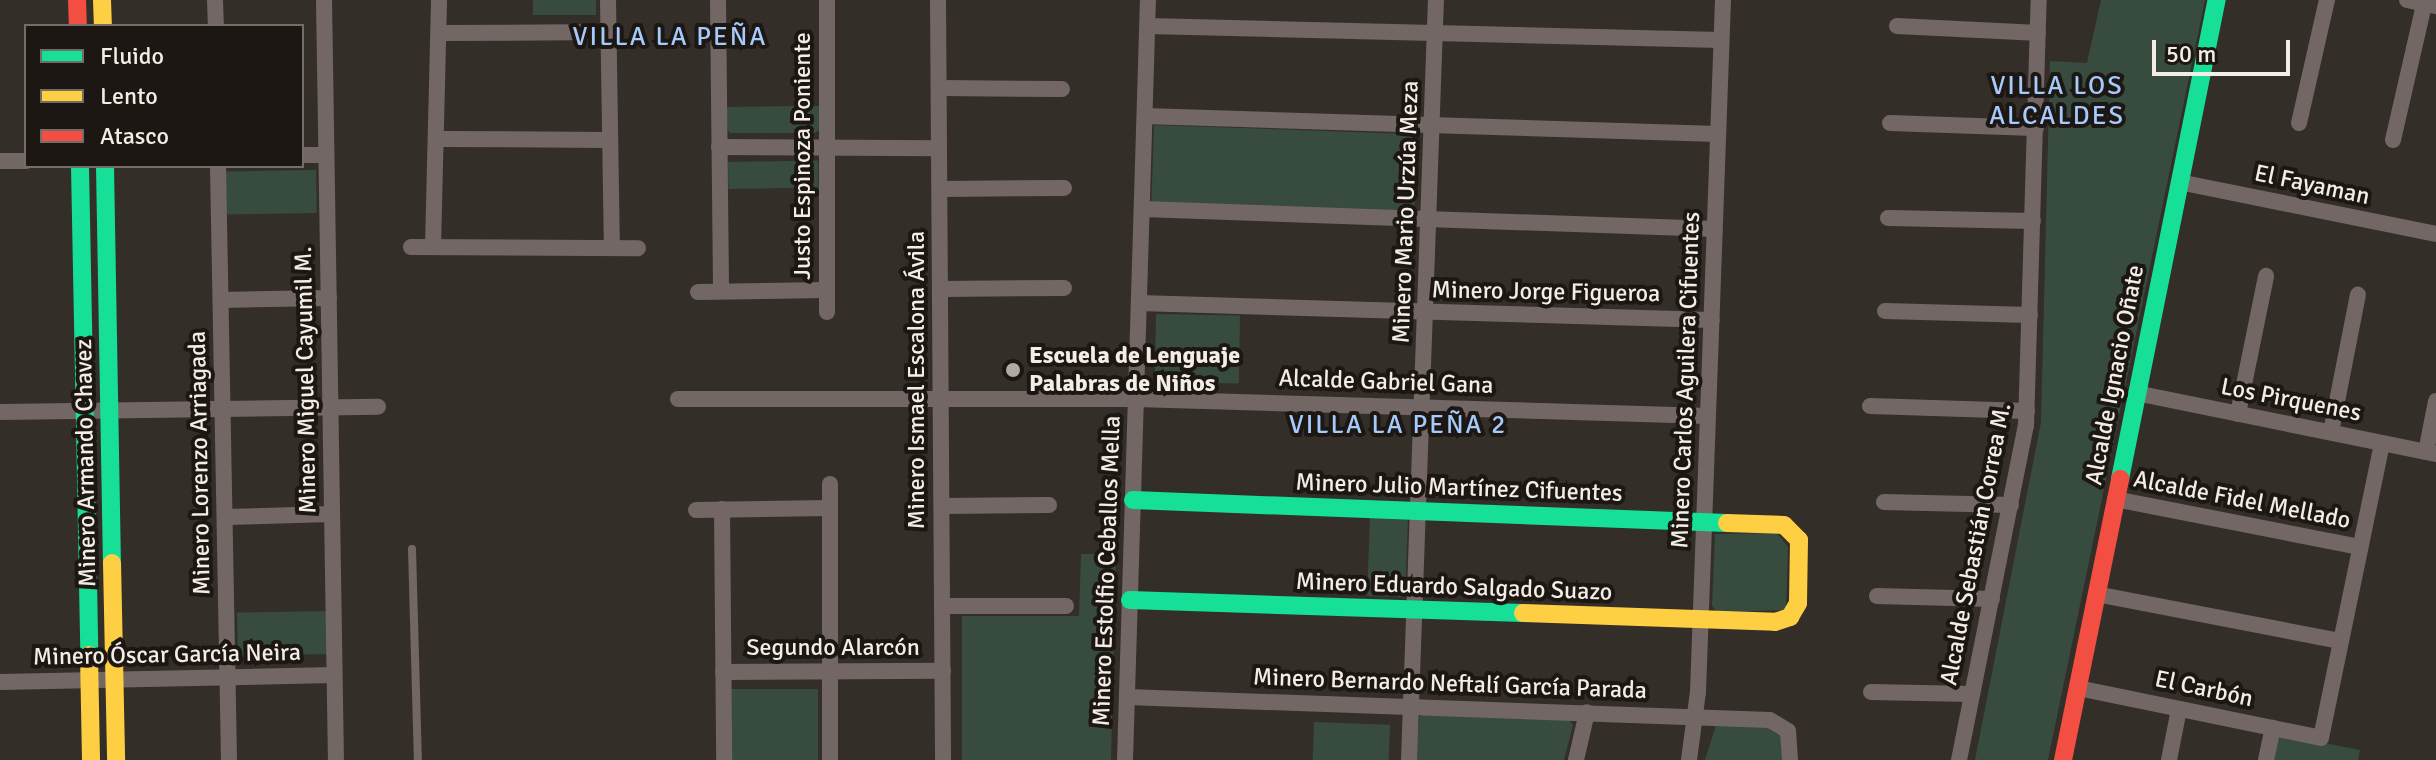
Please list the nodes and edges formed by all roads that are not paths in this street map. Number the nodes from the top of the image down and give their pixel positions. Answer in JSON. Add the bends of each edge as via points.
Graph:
{"nodes":[{"id":1,"x":77,"y":0,"type":"edge"},
{"id":2,"x":102,"y":0,"type":"edge"},
{"id":3,"x":215,"y":0,"type":"edge"},
{"id":4,"x":324,"y":0,"type":"edge"},
{"id":5,"x":439,"y":0,"type":"edge"},
{"id":6,"x":608,"y":0,"type":"edge"},
{"id":7,"x":718,"y":0,"type":"edge"},
{"id":8,"x":827,"y":0,"type":"edge"},
{"id":9,"x":938,"y":0,"type":"edge"},
{"id":10,"x":1148,"y":0,"type":"edge"},
{"id":11,"x":1436,"y":0,"type":"edge"},
{"id":12,"x":1723,"y":0,"type":"edge"},
{"id":13,"x":2039,"y":0,"type":"edge"},
{"id":14,"x":2217,"y":0,"type":"edge"},
{"id":15,"x":2327,"y":0,"type":"edge"},
{"id":16,"x":2423,"y":2,"type":"edge"},
{"id":17,"x":78,"y":24,"type":"edge"},
{"id":18,"x":103,"y":24,"type":"edge"},
{"id":19,"x":216,"y":24,"type":"edge"},
{"id":20,"x":1148,"y":26,"type":"junction"},
{"id":21,"x":1897,"y":26,"type":"dead end"},
{"id":22,"x":608,"y":32,"type":"junction"},
{"id":23,"x":439,"y":33,"type":"junction"},
{"id":24,"x":1435,"y":33,"type":"junction"},
{"id":25,"x":2038,"y":33,"type":"junction"},
{"id":26,"x":1721,"y":40,"type":"junction"},
{"id":27,"x":939,"y":88,"type":"junction"},
{"id":28,"x":1062,"y":89,"type":"dead end"},
{"id":29,"x":1145,"y":116,"type":"junction"},
{"id":30,"x":1890,"y":123,"type":"dead end"},
{"id":31,"x":2299,"y":123,"type":"dead end"},
{"id":32,"x":1432,"y":126,"type":"junction"},
{"id":33,"x":2036,"y":128,"type":"junction"},
{"id":34,"x":1718,"y":134,"type":"junction"},
{"id":35,"x":440,"y":139,"type":"junction"},
{"id":36,"x":608,"y":140,"type":"junction"},
{"id":37,"x":2393,"y":140,"type":"dead end"},
{"id":38,"x":719,"y":147,"type":"junction"},
{"id":39,"x":827,"y":147,"type":"junction"},
{"id":40,"x":939,"y":148,"type":"junction"},
{"id":41,"x":304,"y":155,"type":"edge"},
{"id":42,"x":326,"y":155,"type":"junction"},
{"id":43,"x":0,"y":161,"type":"edge"},
{"id":44,"x":24,"y":161,"type":"edge"},
{"id":45,"x":80,"y":168,"type":"edge"},
{"id":46,"x":105,"y":168,"type":"edge"},
{"id":47,"x":218,"y":168,"type":"edge"},
{"id":48,"x":2179,"y":182,"type":"junction"},
{"id":49,"x":1064,"y":188,"type":"dead end"},
{"id":50,"x":940,"y":189,"type":"junction"},
{"id":51,"x":1142,"y":209,"type":"junction"},
{"id":52,"x":1888,"y":218,"type":"dead end"},
{"id":53,"x":1430,"y":219,"type":"junction"},
{"id":54,"x":2033,"y":221,"type":"junction"},
{"id":55,"x":1715,"y":229,"type":"junction"},
{"id":56,"x":2436,"y":234,"type":"edge"},
{"id":57,"x":411,"y":247,"type":"dead end"},
{"id":58,"x":433,"y":247,"type":"junction"},
{"id":59,"x":612,"y":248,"type":"junction"},
{"id":60,"x":638,"y":248,"type":"dead end"},
{"id":61,"x":2266,"y":276,"type":"dead end"},
{"id":62,"x":1064,"y":288,"type":"dead end"},
{"id":63,"x":940,"y":289,"type":"junction"},
{"id":64,"x":827,"y":290,"type":"junction"},
{"id":65,"x":721,"y":291,"type":"junction"},
{"id":66,"x":698,"y":292,"type":"dead end"},
{"id":67,"x":2358,"y":295,"type":"dead end"},
{"id":68,"x":329,"y":298,"type":"junction"},
{"id":69,"x":221,"y":300,"type":"junction"},
{"id":70,"x":1139,"y":303,"type":"junction"},
{"id":71,"x":1885,"y":311,"type":"dead end"},
{"id":72,"x":827,"y":312,"type":"dead end"},
{"id":73,"x":1427,"y":313,"type":"junction"},
{"id":74,"x":2030,"y":315,"type":"junction"},
{"id":75,"x":1712,"y":320,"type":"junction"},
{"id":76,"x":2136,"y":393,"type":"junction"},
{"id":77,"x":678,"y":399,"type":"dead end"},
{"id":78,"x":941,"y":399,"type":"junction"},
{"id":79,"x":1136,"y":399,"type":"junction"},
{"id":80,"x":2436,"y":401,"type":"edge"},
{"id":81,"x":1870,"y":406,"type":"dead end"},
{"id":82,"x":331,"y":407,"type":"junction"},
{"id":83,"x":378,"y":407,"type":"dead end"},
{"id":84,"x":1425,"y":408,"type":"junction"},
{"id":85,"x":223,"y":409,"type":"junction"},
{"id":86,"x":110,"y":411,"type":"junction"},
{"id":87,"x":2027,"y":411,"type":"junction"},
{"id":88,"x":0,"y":412,"type":"edge"},
{"id":89,"x":85,"y":412,"type":"junction"},
{"id":90,"x":2238,"y":414,"type":"junction"},
{"id":91,"x":1708,"y":416,"type":"junction"},
{"id":92,"x":2331,"y":432,"type":"junction"},
{"id":93,"x":2382,"y":443,"type":"junction"},
{"id":94,"x":2431,"y":453,"type":"edge"},
{"id":95,"x":830,"y":484,"type":"dead end"},
{"id":96,"x":2115,"y":499,"type":"junction"},
{"id":97,"x":1133,"y":500,"type":"junction"},
{"id":98,"x":1884,"y":502,"type":"dead end"},
{"id":99,"x":1049,"y":505,"type":"dead end"},
{"id":100,"x":2011,"y":505,"type":"junction"},
{"id":101,"x":942,"y":506,"type":"junction"},
{"id":102,"x":830,"y":508,"type":"junction"},
{"id":103,"x":722,"y":509,"type":"junction"},
{"id":104,"x":696,"y":510,"type":"dead end"},
{"id":105,"x":1421,"y":510,"type":"junction"},
{"id":106,"x":332,"y":514,"type":"junction"},
{"id":107,"x":225,"y":517,"type":"junction"},
{"id":108,"x":1705,"y":522,"type":"junction"},
{"id":109,"x":2360,"y":547,"type":"junction"},
{"id":110,"x":412,"y":549,"type":"dead end"},
{"id":111,"x":2096,"y":594,"type":"junction"},
{"id":112,"x":1877,"y":596,"type":"dead end"},
{"id":113,"x":1992,"y":599,"type":"junction"},
{"id":114,"x":1130,"y":600,"type":"junction"},
{"id":115,"x":942,"y":606,"type":"junction"},
{"id":116,"x":1066,"y":606,"type":"dead end"},
{"id":117,"x":1415,"y":609,"type":"junction"},
{"id":118,"x":1701,"y":619,"type":"junction"},
{"id":119,"x":1775,"y":622,"type":"joint"},
{"id":120,"x":2341,"y":641,"type":"junction"},
{"id":121,"x":943,"y":671,"type":"junction"},
{"id":122,"x":723,"y":672,"type":"junction"},
{"id":123,"x":830,"y":672,"type":"junction"},
{"id":124,"x":334,"y":675,"type":"junction"},
{"id":125,"x":228,"y":677,"type":"junction"},
{"id":126,"x":90,"y":680,"type":"junction"},
{"id":127,"x":115,"y":680,"type":"junction"},
{"id":128,"x":0,"y":682,"type":"edge"},
{"id":129,"x":2078,"y":688,"type":"junction"},
{"id":130,"x":1871,"y":692,"type":"dead end"},
{"id":131,"x":1972,"y":694,"type":"junction"},
{"id":132,"x":1127,"y":697,"type":"junction"},
{"id":133,"x":1411,"y":706,"type":"junction"},
{"id":134,"x":2179,"y":709,"type":"junction"},
{"id":135,"x":1587,"y":712,"type":"junction"},
{"id":136,"x":1697,"y":716,"type":"junction"},
{"id":137,"x":2273,"y":728,"type":"junction"},
{"id":138,"x":91,"y":760,"type":"edge"},
{"id":139,"x":116,"y":760,"type":"edge"},
{"id":140,"x":229,"y":760,"type":"edge"},
{"id":141,"x":336,"y":760,"type":"edge"},
{"id":142,"x":418,"y":760,"type":"edge"},
{"id":143,"x":724,"y":760,"type":"edge"},
{"id":144,"x":830,"y":760,"type":"edge"},
{"id":145,"x":943,"y":760,"type":"edge"},
{"id":146,"x":1125,"y":760,"type":"edge"},
{"id":147,"x":1409,"y":760,"type":"edge"},
{"id":148,"x":1576,"y":760,"type":"edge"},
{"id":149,"x":1689,"y":760,"type":"edge"},
{"id":150,"x":1790,"y":760,"type":"edge"},
{"id":151,"x":1959,"y":760,"type":"edge"},
{"id":152,"x":2063,"y":760,"type":"edge"},
{"id":153,"x":2169,"y":760,"type":"edge"},
{"id":154,"x":2266,"y":760,"type":"edge"}],
"edges":[{"from":1,"to":17,"type":"street"},
{"from":2,"to":18,"type":"street"},
{"from":3,"to":19,"type":"street"},
{"from":4,"to":42,"type":"street","name":"Minero Miguel Cayumil M."},
{"from":5,"to":23,"type":"street"},
{"from":6,"to":22,"type":"street"},
{"from":7,"to":38,"type":"street"},
{"from":8,"to":39,"type":"street","name":"Justo Espinoza Poniente"},
{"from":9,"to":27,"type":"street","name":"Minero Ismael Escalona Ávila"},
{"from":10,"to":20,"type":"street","name":"Minero Estolfio Ceballos Mella"},
{"from":11,"to":24,"type":"street","name":"Minero Mario Urzúa Meza"},
{"from":12,"to":26,"type":"street","name":"Minero Carlos Aguilera Cifuentes"},
{"from":13,"to":25,"type":"street","name":"Alcalde Sebastián Correa M."},
{"from":14,"to":48,"type":"street","name":"Alcalde Ignacio Oñate"},
{"from":15,"to":31,"type":"street"},
{"from":16,"to":37,"type":"street"},
{"from":20,"to":24,"type":"street"},
{"from":20,"to":29,"type":"street","name":"Minero Estolfio Ceballos Mella"},
{"from":21,"to":25,"type":"street"},
{"from":22,"to":23,"type":"street"},
{"from":22,"to":36,"type":"street"},
{"from":23,"to":35,"type":"street"},
{"from":24,"to":26,"type":"street"},
{"from":24,"to":32,"type":"street","name":"Minero Mario Urzúa Meza"},
{"from":25,"to":33,"type":"street","name":"Alcalde Sebastián Correa M."},
{"from":26,"to":34,"type":"street","name":"Minero Carlos Aguilera Cifuentes"},
{"from":27,"to":28,"type":"street"},
{"from":27,"to":40,"type":"street","name":"Minero Ismael Escalona Ávila"},
{"from":29,"to":32,"type":"street"},
{"from":29,"to":51,"type":"street","name":"Minero Estolfio Ceballos Mella"},
{"from":30,"to":33,"type":"street"},
{"from":32,"to":34,"type":"street"},
{"from":32,"to":53,"type":"street","name":"Minero Mario Urzúa Meza"},
{"from":33,"to":54,"type":"street","name":"Alcalde Sebastián Correa M."},
{"from":34,"to":55,"type":"street","name":"Minero Carlos Aguilera Cifuentes"},
{"from":35,"to":36,"type":"street"},
{"from":35,"to":58,"type":"street","via":[[433,153]]},
{"from":36,"to":59,"type":"street"},
{"from":38,"to":39,"type":"street"},
{"from":38,"to":65,"type":"street"},
{"from":39,"to":40,"type":"street"},
{"from":39,"to":64,"type":"street","name":"Justo Espinoza Poniente"},
{"from":40,"to":50,"type":"street","name":"Minero Ismael Escalona Ávila"},
{"from":41,"to":42,"type":"street"},
{"from":42,"to":68,"type":"street","name":"Minero Miguel Cayumil M."},
{"from":43,"to":44,"type":"street"},
{"from":45,"to":89,"type":"street","name":"Minero Armando Chavez"},
{"from":46,"to":86,"type":"street","name":"Minero Armando Chavez"},
{"from":47,"to":69,"type":"street","name":"Minero Lorenzo Arriagada"},
{"from":48,"to":56,"type":"street","name":"El Fayaman"},
{"from":48,"to":76,"type":"street","name":"Alcalde Ignacio Oñate"},
{"from":49,"to":50,"type":"street"},
{"from":50,"to":63,"type":"street","name":"Minero Ismael Escalona Ávila"},
{"from":51,"to":53,"type":"street"},
{"from":51,"to":70,"type":"street","name":"Minero Estolfio Ceballos Mella"},
{"from":52,"to":54,"type":"street"},
{"from":53,"to":55,"type":"street"},
{"from":53,"to":73,"type":"street","name":"Minero Mario Urzúa Meza"},
{"from":54,"to":74,"type":"street","name":"Alcalde Sebastián Correa M."},
{"from":55,"to":75,"type":"street","name":"Minero Carlos Aguilera Cifuentes"},
{"from":57,"to":58,"type":"street"},
{"from":58,"to":59,"type":"street"},
{"from":59,"to":60,"type":"street"},
{"from":61,"to":90,"type":"street"},
{"from":62,"to":63,"type":"street"},
{"from":63,"to":78,"type":"street","name":"Minero Ismael Escalona Ávila"},
{"from":64,"to":65,"type":"street"},
{"from":64,"to":72,"type":"street","name":"Justo Espinoza Poniente"},
{"from":65,"to":66,"type":"street"},
{"from":67,"to":92,"type":"street"},
{"from":68,"to":69,"type":"street"},
{"from":68,"to":82,"type":"street","name":"Minero Miguel Cayumil M."},
{"from":69,"to":85,"type":"street","name":"Minero Lorenzo Arriagada"},
{"from":70,"to":73,"type":"street","name":"Minero Jorge Figueroa"},
{"from":70,"to":79,"type":"street","name":"Minero Estolfio Ceballos Mella"},
{"from":71,"to":74,"type":"street"},
{"from":73,"to":75,"type":"street","name":"Minero Jorge Figueroa"},
{"from":73,"to":84,"type":"street","name":"Minero Mario Urzúa Meza"},
{"from":74,"to":87,"type":"street","name":"Alcalde Sebastián Correa M."},
{"from":75,"to":91,"type":"street","name":"Minero Carlos Aguilera Cifuentes"},
{"from":76,"to":90,"type":"street","name":"Los Pirquenes"},
{"from":76,"to":96,"type":"street","name":"Alcalde Ignacio Oñate"},
{"from":77,"to":78,"type":"street","name":"Alcalde Gabriel Gana"},
{"from":78,"to":79,"type":"street","name":"Alcalde Gabriel Gana"},
{"from":78,"to":101,"type":"street","name":"Minero Ismael Escalona Ávila"},
{"from":79,"to":84,"type":"street","name":"Alcalde Gabriel Gana"},
{"from":79,"to":97,"type":"street","name":"Minero Estolfio Ceballos Mella"},
{"from":80,"to":94,"type":"street"},
{"from":81,"to":87,"type":"street"},
{"from":82,"to":83,"type":"street"},
{"from":82,"to":85,"type":"street"},
{"from":82,"to":106,"type":"street","name":"Minero Miguel Cayumil M."},
{"from":84,"to":91,"type":"street","name":"Alcalde Gabriel Gana"},
{"from":84,"to":105,"type":"street","name":"Minero Mario Urzúa Meza"},
{"from":85,"to":86,"type":"street"},
{"from":85,"to":107,"type":"street","name":"Minero Lorenzo Arriagada"},
{"from":86,"to":89,"type":"street"},
{"from":86,"to":127,"type":"street","name":"Minero Armando Chavez"},
{"from":87,"to":100,"type":"street","name":"Alcalde Sebastián Correa M."},
{"from":88,"to":89,"type":"street"},
{"from":89,"to":126,"type":"street","name":"Minero Armando Chavez"},
{"from":90,"to":92,"type":"street","name":"Los Pirquenes"},
{"from":91,"to":108,"type":"street","name":"Minero Carlos Aguilera Cifuentes"},
{"from":92,"to":93,"type":"street","name":"Los Pirquenes"},
{"from":93,"to":94,"type":"street","name":"Los Pirquenes"},
{"from":93,"to":109,"type":"street"},
{"from":95,"to":102,"type":"street"},
{"from":96,"to":109,"type":"street","name":"Alcalde Fidel Mellado"},
{"from":96,"to":111,"type":"street","name":"Alcalde Ignacio Oñate"},
{"from":97,"to":105,"type":"street","name":"Minero Julio Martínez Cifuentes"},
{"from":97,"to":114,"type":"street","name":"Minero Estolfio Ceballos Mella"},
{"from":98,"to":100,"type":"street"},
{"from":99,"to":101,"type":"street"},
{"from":100,"to":113,"type":"street","name":"Alcalde Sebastián Correa M."},
{"from":101,"to":115,"type":"street","name":"Minero Ismael Escalona Ávila"},
{"from":102,"to":103,"type":"street"},
{"from":102,"to":123,"type":"street"},
{"from":103,"to":104,"type":"street"},
{"from":103,"to":122,"type":"street"},
{"from":105,"to":108,"type":"street","name":"Minero Julio Martínez Cifuentes"},
{"from":105,"to":117,"type":"street","name":"Minero Mario Urzúa Meza"},
{"from":106,"to":107,"type":"street"},
{"from":106,"to":124,"type":"street","name":"Minero Miguel Cayumil M."},
{"from":107,"to":125,"type":"street","name":"Minero Lorenzo Arriagada"},
{"from":108,"to":118,"type":"street","name":"Minero Carlos Aguilera Cifuentes"},
{"from":108,"to":119,"type":"street","name":"Minero Julio Martínez Cifuentes","via":[[1784,525],[1799,540],[1798,603],[1790,617]]},
{"from":109,"to":120,"type":"street"},
{"from":110,"to":142,"type":"lane"},
{"from":111,"to":120,"type":"street"},
{"from":111,"to":129,"type":"street","name":"Alcalde Ignacio Oñate"},
{"from":112,"to":113,"type":"street"},
{"from":113,"to":131,"type":"street","name":"Alcalde Sebastián Correa M."},
{"from":114,"to":117,"type":"street","name":"Minero Eduardo Salgado Suazo"},
{"from":114,"to":132,"type":"street","name":"Minero Estolfio Ceballos Mella"},
{"from":115,"to":116,"type":"street"},
{"from":115,"to":121,"type":"street","name":"Minero Ismael Escalona Ávila"},
{"from":117,"to":118,"type":"street","name":"Minero Eduardo Salgado Suazo"},
{"from":117,"to":133,"type":"street","name":"Minero Mario Urzúa Meza"},
{"from":118,"to":119,"type":"street","name":"Minero Eduardo Salgado Suazo"},
{"from":118,"to":136,"type":"street","name":"Minero Carlos Aguilera Cifuentes"},
{"from":120,"to":137,"type":"street","name":"El Carbón","via":[[2321,738]]},
{"from":121,"to":123,"type":"street","name":"Segundo Alarcón"},
{"from":121,"to":145,"type":"street","name":"Minero Ismael Escalona Ávila"},
{"from":122,"to":123,"type":"street","name":"Segundo Alarcón"},
{"from":122,"to":143,"type":"street"},
{"from":123,"to":144,"type":"street"},
{"from":124,"to":125,"type":"street","name":"Minero Óscar García Neira"},
{"from":124,"to":141,"type":"street","name":"Minero Miguel Cayumil M."},
{"from":125,"to":127,"type":"street","name":"Minero Óscar García Neira"},
{"from":125,"to":140,"type":"street","name":"Minero Lorenzo Arriagada"},
{"from":126,"to":127,"type":"street","name":"Minero Óscar García Neira"},
{"from":126,"to":128,"type":"street","name":"Minero Óscar García Neira"},
{"from":126,"to":138,"type":"street","name":"Minero Armando Chavez"},
{"from":127,"to":139,"type":"street","name":"Minero Armando Chavez"},
{"from":129,"to":134,"type":"street","name":"El Carbón"},
{"from":129,"to":152,"type":"street","name":"Alcalde Ignacio Oñate"},
{"from":130,"to":131,"type":"street"},
{"from":131,"to":151,"type":"street","name":"Alcalde Sebastián Correa M."},
{"from":132,"to":133,"type":"street","name":"Minero Bernardo Neftalí García Parada"},
{"from":132,"to":146,"type":"street","name":"Minero Estolfio Ceballos Mella"},
{"from":133,"to":135,"type":"street","name":"Minero Bernardo Neftalí García Parada"},
{"from":133,"to":147,"type":"street","name":"Minero Mario Urzúa Meza"},
{"from":134,"to":137,"type":"street","name":"El Carbón"},
{"from":134,"to":153,"type":"street"},
{"from":135,"to":136,"type":"street","name":"Minero Bernardo Neftalí García Parada"},
{"from":135,"to":148,"type":"street"},
{"from":136,"to":149,"type":"street","name":"Minero Carlos Aguilera Cifuentes"},
{"from":136,"to":150,"type":"street","name":"Minero Bernardo Neftalí García Parada","via":[[1770,720],[1788,731]]},
{"from":137,"to":154,"type":"street"}]}
